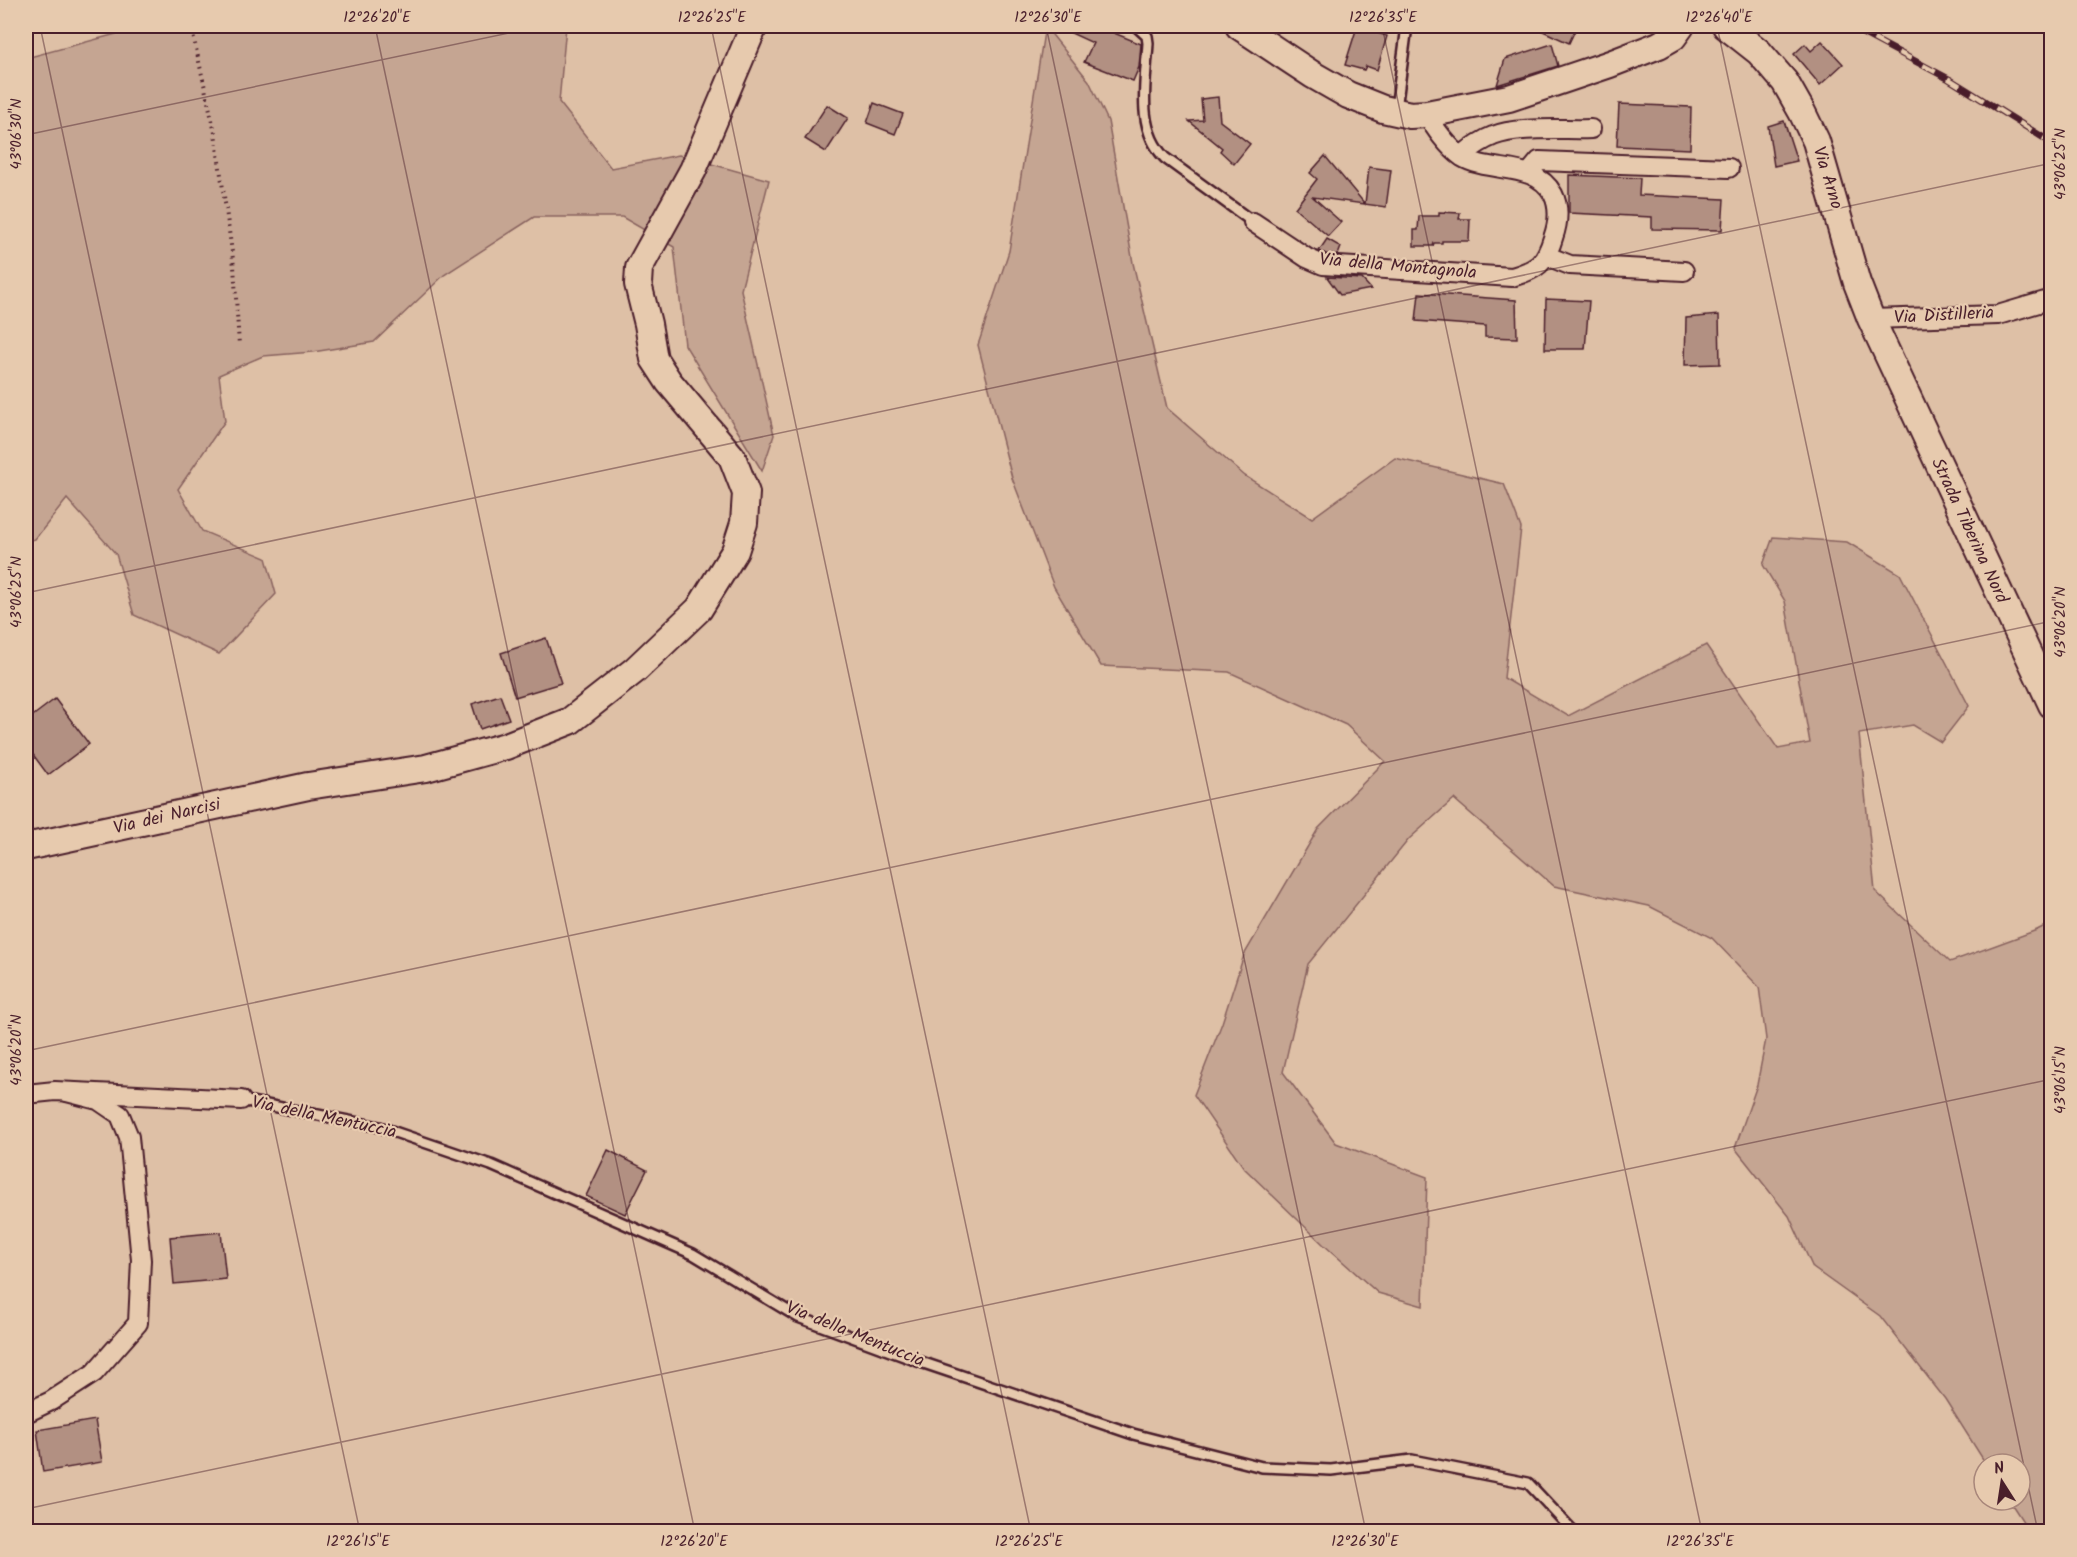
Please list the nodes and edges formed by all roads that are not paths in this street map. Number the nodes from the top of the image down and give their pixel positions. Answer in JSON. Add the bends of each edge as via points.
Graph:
{"nodes":[{"id":1,"x":754,"y":26,"type":"edge"},
{"id":2,"x":1136,"y":26,"type":"edge"},
{"id":3,"x":1407,"y":26,"type":"edge"},
{"id":4,"x":1681,"y":26,"type":"edge"},
{"id":5,"x":1726,"y":26,"type":"edge"},
{"id":6,"x":1244,"y":27,"type":"edge"},
{"id":7,"x":1396,"y":112,"type":"junction"},
{"id":8,"x":1427,"y":114,"type":"junction"},
{"id":9,"x":1591,"y":129,"type":"dead end"},
{"id":10,"x":1461,"y":156,"type":"junction"},
{"id":11,"x":1729,"y":168,"type":"dead end"},
{"id":12,"x":1529,"y":173,"type":"junction"},
{"id":13,"x":1253,"y":222,"type":"joint"},
{"id":14,"x":1547,"y":256,"type":"junction"},
{"id":15,"x":1684,"y":271,"type":"dead end"},
{"id":16,"x":2052,"y":299,"type":"edge"},
{"id":17,"x":1871,"y":319,"type":"junction"},
{"id":18,"x":1887,"y":356,"type":"joint"},
{"id":19,"x":2052,"y":705,"type":"edge"},
{"id":20,"x":32,"y":842,"type":"edge"},
{"id":21,"x":67,"y":1092,"type":"junction"},
{"id":22,"x":26,"y":1094,"type":"edge"},
{"id":23,"x":241,"y":1100,"type":"joint"},
{"id":24,"x":26,"y":1413,"type":"edge"},
{"id":25,"x":1574,"y":1532,"type":"edge"}],
"edges":[{"from":1,"to":20,"type":"street","name":"Via dei Narcisi","via":[[693,170],[639,268],[638,284],[654,359],[732,457],[746,493],[744,523],[735,551],[699,609],[635,670],[570,721],[506,746],[426,768],[308,786]]},
{"from":2,"to":13,"type":"lane","via":[[1147,36],[1144,108],[1155,148]]},
{"from":3,"to":7,"type":"lane"},
{"from":4,"to":8,"type":"street","via":[[1673,37],[1659,45],[1610,64],[1509,98]]},
{"from":5,"to":17,"type":"street","name":"Via Arno","via":[[1759,52],[1785,82],[1802,112],[1816,141]]},
{"from":6,"to":7,"type":"street","via":[[1339,90]]},
{"from":7,"to":8,"type":"street"},
{"from":8,"to":10,"type":"street","via":[[1434,128]]},
{"from":9,"to":10,"type":"street","via":[[1510,131],[1475,144]]},
{"from":10,"to":12,"type":"street"},
{"from":11,"to":12,"type":"street","via":[[1539,162]]},
{"from":12,"to":14,"type":"street","via":[[1548,185],[1558,205]]},
{"from":13,"to":14,"type":"street","name":"Via della Montagnola","via":[[1323,265],[1512,277],[1530,271]]},
{"from":14,"to":15,"type":"street","via":[[1570,266]]},
{"from":16,"to":17,"type":"street","name":"Via Distilleria","via":[[1998,315]]},
{"from":17,"to":18,"type":"street","name":"Via Arno"},
{"from":18,"to":19,"type":"street","name":"Strada Tiberina Nord"},
{"from":21,"to":22,"type":"street","name":"Via della Mentuccia"},
{"from":21,"to":23,"type":"street","name":"Via della Mentuccia"},
{"from":21,"to":24,"type":"street","name":"Via della Mentuccia","via":[[98,1100],[120,1114],[129,1137],[141,1260],[138,1323],[94,1373]]},
{"from":23,"to":25,"type":"lane","name":"Via della Mentuccia","via":[[380,1127],[491,1166],[693,1254],[798,1317],[1133,1434],[1262,1467],[1331,1470],[1412,1460],[1528,1483]]}]}
